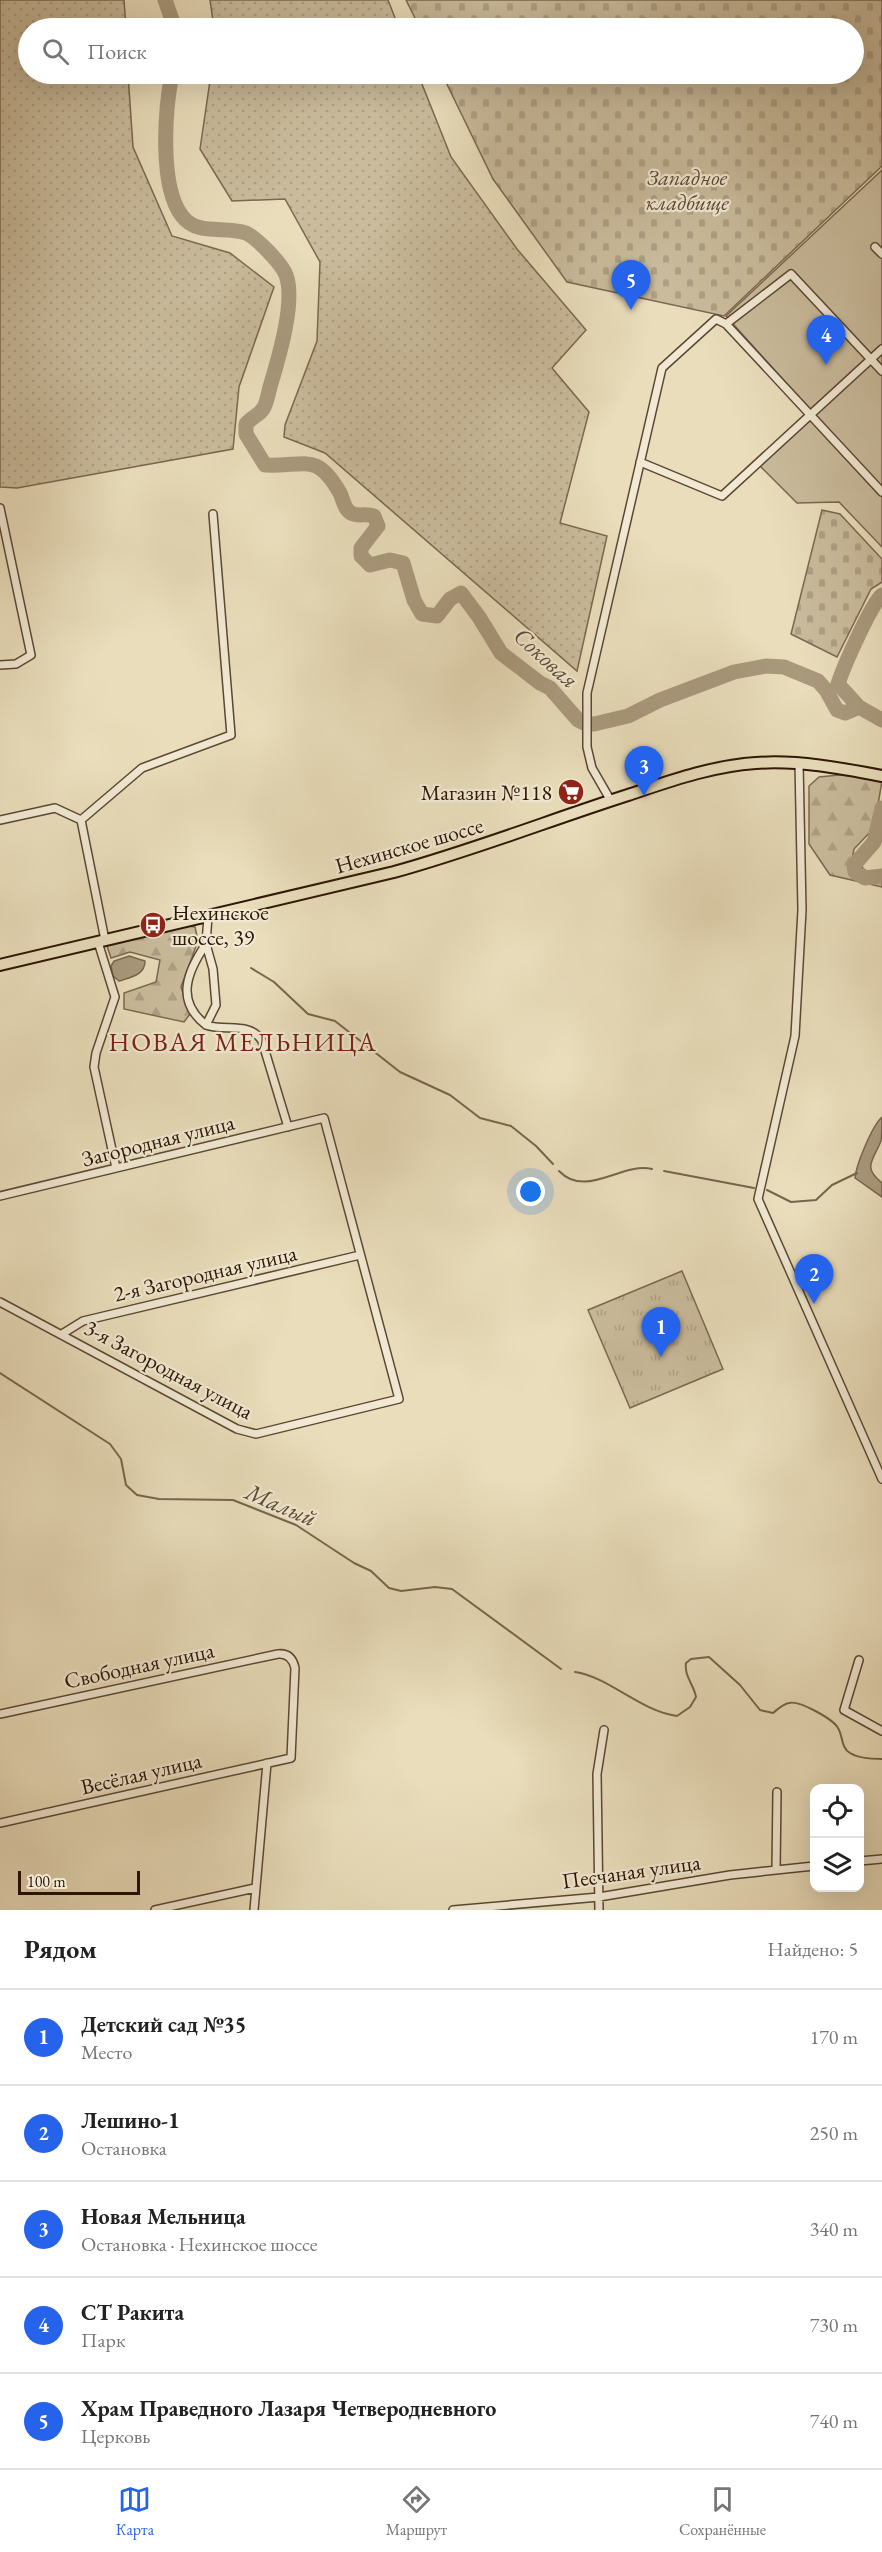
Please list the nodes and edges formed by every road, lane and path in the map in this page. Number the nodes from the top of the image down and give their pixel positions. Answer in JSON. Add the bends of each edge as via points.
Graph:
{"nodes":[{"id":1,"x":875,"y":247,"type":"dead end"},
{"id":2,"x":882,"y":254,"type":"edge"},
{"id":3,"x":726,"y":324,"type":"junction"},
{"id":4,"x":882,"y":349,"type":"edge"},
{"id":5,"x":870,"y":359,"type":"junction"},
{"id":6,"x":882,"y":371,"type":"edge"},
{"id":7,"x":809,"y":415,"type":"junction"},
{"id":8,"x":640,"y":462,"type":"junction"},
{"id":9,"x":882,"y":492,"type":"edge"},
{"id":10,"x":0,"y":508,"type":"edge"},
{"id":11,"x":213,"y":514,"type":"dead end"},
{"id":12,"x":0,"y":665,"type":"edge"},
{"id":13,"x":799,"y":763,"type":"junction"},
{"id":14,"x":882,"y":776,"type":"edge"},
{"id":15,"x":610,"y":801,"type":"junction"},
{"id":16,"x":0,"y":820,"type":"edge"},
{"id":17,"x":81,"y":820,"type":"junction"},
{"id":18,"x":208,"y":916,"type":"junction"},
{"id":19,"x":102,"y":941,"type":"junction"},
{"id":20,"x":206,"y":944,"type":"junction"},
{"id":21,"x":0,"y":965,"type":"edge"},
{"id":22,"x":206,"y":1025,"type":"junction"},
{"id":23,"x":288,"y":1127,"type":"junction"},
{"id":24,"x":116,"y":1168,"type":"junction"},
{"id":25,"x":0,"y":1197,"type":"edge"},
{"id":26,"x":360,"y":1255,"type":"junction"},
{"id":27,"x":0,"y":1302,"type":"edge"},
{"id":28,"x":62,"y":1334,"type":"junction"},
{"id":29,"x":882,"y":1479,"type":"edge"},
{"id":30,"x":859,"y":1660,"type":"dead end"},
{"id":31,"x":0,"y":1714,"type":"edge"},
{"id":32,"x":604,"y":1730,"type":"dead end"},
{"id":33,"x":882,"y":1731,"type":"edge"},
{"id":34,"x":291,"y":1758,"type":"joint"},
{"id":35,"x":267,"y":1763,"type":"junction"},
{"id":36,"x":777,"y":1792,"type":"dead end"},
{"id":37,"x":0,"y":1823,"type":"edge"},
{"id":38,"x":882,"y":1859,"type":"edge"},
{"id":39,"x":864,"y":1861,"type":"edge"},
{"id":40,"x":810,"y":1866,"type":"edge"},
{"id":41,"x":776,"y":1870,"type":"junction"},
{"id":42,"x":255,"y":1888,"type":"junction"},
{"id":43,"x":599,"y":1897,"type":"junction"},
{"id":44,"x":155,"y":1910,"type":"edge"},
{"id":45,"x":254,"y":1910,"type":"edge"},
{"id":46,"x":453,"y":1910,"type":"edge"},
{"id":47,"x":599,"y":1910,"type":"edge"}],
"edges":[{"from":1,"to":2,"type":"street"},
{"from":3,"to":5,"type":"street","via":[[791,274]]},
{"from":3,"to":7,"type":"street"},
{"from":3,"to":8,"type":"street","via":[[716,318],[662,368]]},
{"from":4,"to":5,"type":"street"},
{"from":5,"to":6,"type":"street"},
{"from":5,"to":7,"type":"street"},
{"from":7,"to":8,"type":"street","via":[[722,496]]},
{"from":7,"to":9,"type":"street"},
{"from":8,"to":15,"type":"street","via":[[587,693],[587,747],[592,768]]},
{"from":10,"to":12,"type":"street","via":[[31,656],[16,664]]},
{"from":11,"to":17,"type":"street","via":[[231,735],[142,768]]},
{"from":13,"to":14,"type":"main road","name":"Нехинское шоссе"},
{"from":13,"to":15,"type":"main road","name":"Нехинское шоссе","via":[[719,768]]},
{"from":13,"to":29,"type":"street","via":[[802,910],[795,1036],[758,1199]]},
{"from":15,"to":18,"type":"main road","name":"Нехинское шоссе","via":[[443,858]]},
{"from":16,"to":17,"type":"street","via":[[55,808]]},
{"from":17,"to":19,"type":"street"},
{"from":18,"to":19,"type":"main road","name":"Нехинское шоссе"},
{"from":18,"to":20,"type":"street"},
{"from":19,"to":21,"type":"main road","name":"Нехинское шоссе"},
{"from":19,"to":24,"type":"street","via":[[115,997],[94,1067]]},
{"from":20,"to":22,"type":"street","via":[[216,1005]]},
{"from":20,"to":22,"type":"street","via":[[190,969],[186,986],[194,1015]]},
{"from":22,"to":23,"type":"street","via":[[249,1029],[258,1034]]},
{"from":23,"to":24,"type":"street","name":"Загородная улица"},
{"from":23,"to":26,"type":"street","name":"Загородная улица","via":[[324,1118]]},
{"from":24,"to":25,"type":"street","name":"Загородная улица"},
{"from":26,"to":28,"type":"street","name":"2-я Загородная улица","via":[[83,1321]]},
{"from":26,"to":28,"type":"street","name":"3-я Загородная улица","via":[[399,1399],[256,1434],[237,1429]]},
{"from":27,"to":28,"type":"street","name":"3-я Загородная улица"},
{"from":30,"to":33,"type":"street","via":[[844,1710]]},
{"from":31,"to":34,"type":"street","name":"Свободная улица","via":[[286,1655],[295,1668]]},
{"from":32,"to":43,"type":"street","via":[[597,1774]]},
{"from":34,"to":35,"type":"street","name":"Весёлая улица"},
{"from":35,"to":37,"type":"street","name":"Весёлая улица"},
{"from":35,"to":42,"type":"street"},
{"from":36,"to":41,"type":"street"},
{"from":38,"to":39,"type":"street"},
{"from":40,"to":41,"type":"street","name":"Песчаная улица"},
{"from":41,"to":43,"type":"street","name":"Песчаная улица"},
{"from":42,"to":44,"type":"street"},
{"from":42,"to":45,"type":"street"},
{"from":43,"to":46,"type":"street","name":"Песчаная улица"},
{"from":43,"to":47,"type":"street"}]}
